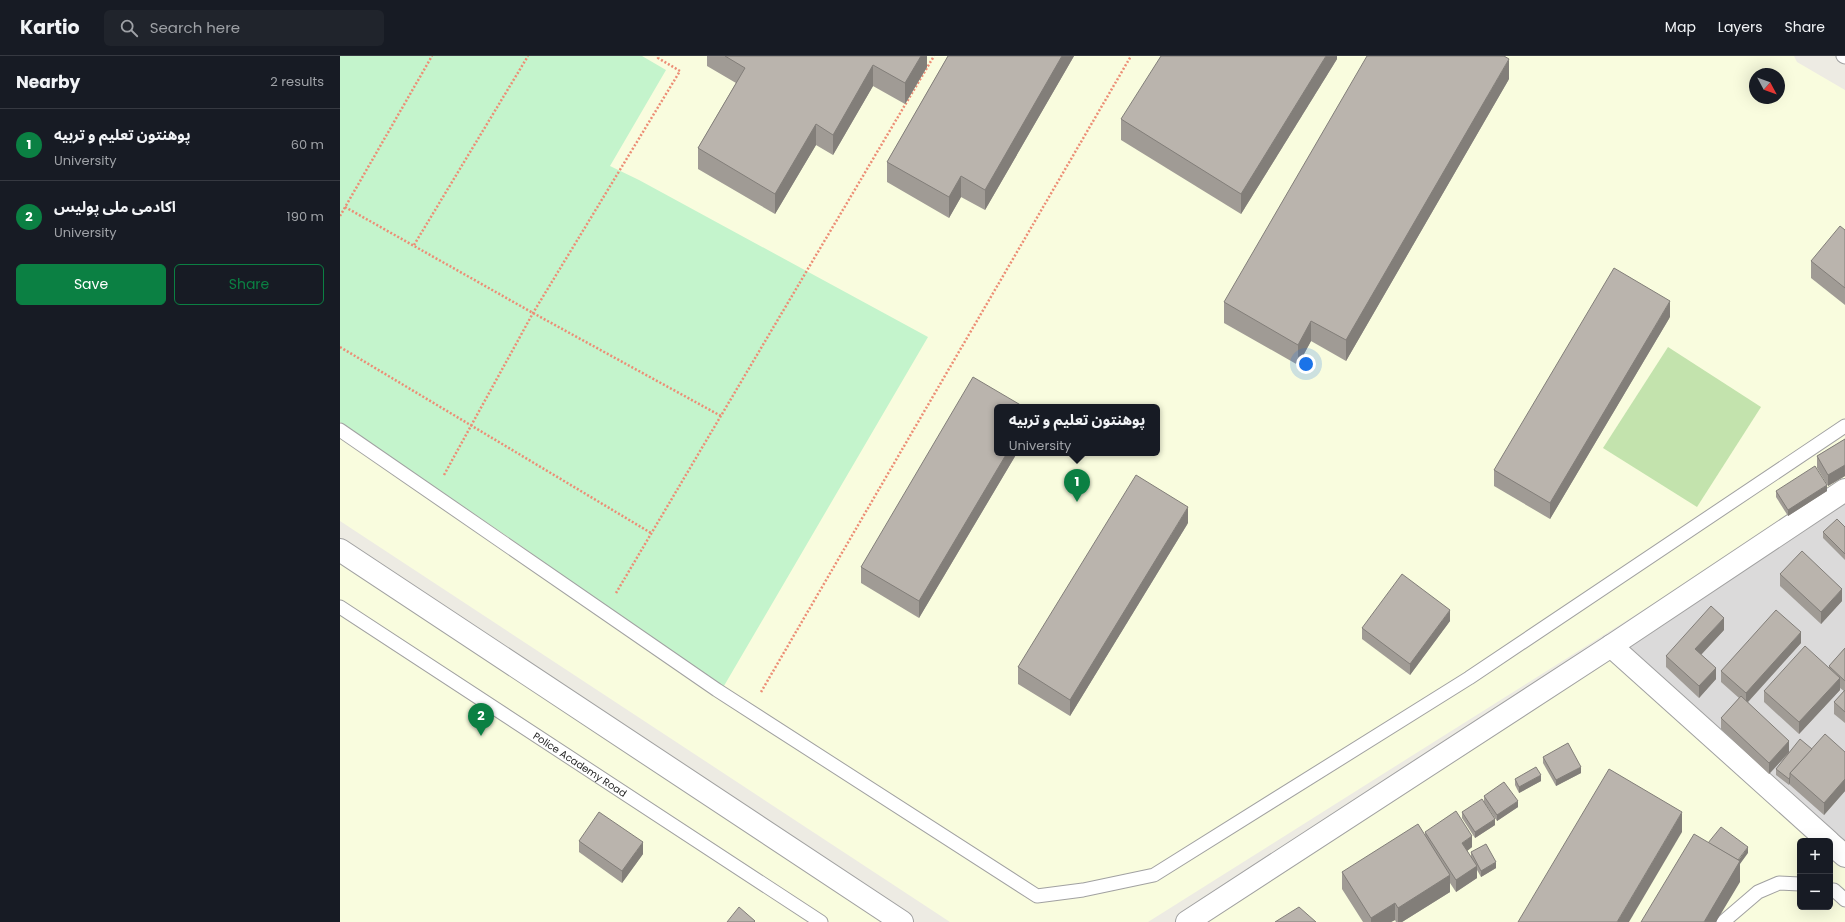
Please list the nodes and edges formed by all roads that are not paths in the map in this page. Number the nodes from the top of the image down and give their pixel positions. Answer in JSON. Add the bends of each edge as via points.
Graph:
{"nodes":[{"id":1,"x":1845,"y":426,"type":"edge"},
{"id":2,"x":340,"y":430,"type":"edge"},
{"id":3,"x":1845,"y":490,"type":"edge"},
{"id":4,"x":340,"y":550,"type":"edge"},
{"id":5,"x":340,"y":607,"type":"edge"},
{"id":6,"x":1611,"y":646,"type":"junction"},
{"id":7,"x":1825,"y":838,"type":"edge"},
{"id":8,"x":1833,"y":846,"type":"edge"},
{"id":9,"x":1845,"y":856,"type":"edge"},
{"id":10,"x":1797,"y":884,"type":"edge"},
{"id":11,"x":1833,"y":890,"type":"edge"},
{"id":12,"x":1845,"y":900,"type":"edge"},
{"id":13,"x":821,"y":922,"type":"edge"},
{"id":14,"x":902,"y":922,"type":"edge"},
{"id":15,"x":1187,"y":922,"type":"edge"},
{"id":16,"x":1723,"y":922,"type":"edge"}],
"edges":[{"from":1,"to":2,"type":"lane","via":[[1469,678],[1154,875],[1083,890],[1037,896],[750,711]]},
{"from":3,"to":6,"type":"street"},
{"from":4,"to":14,"type":"street"},
{"from":5,"to":13,"type":"lane","name":"Police Academy Road"},
{"from":6,"to":7,"type":"street"},
{"from":6,"to":15,"type":"street"},
{"from":8,"to":9,"type":"street"},
{"from":10,"to":16,"type":"lane","via":[[1779,883],[1758,892]]},
{"from":11,"to":12,"type":"lane"}]}
